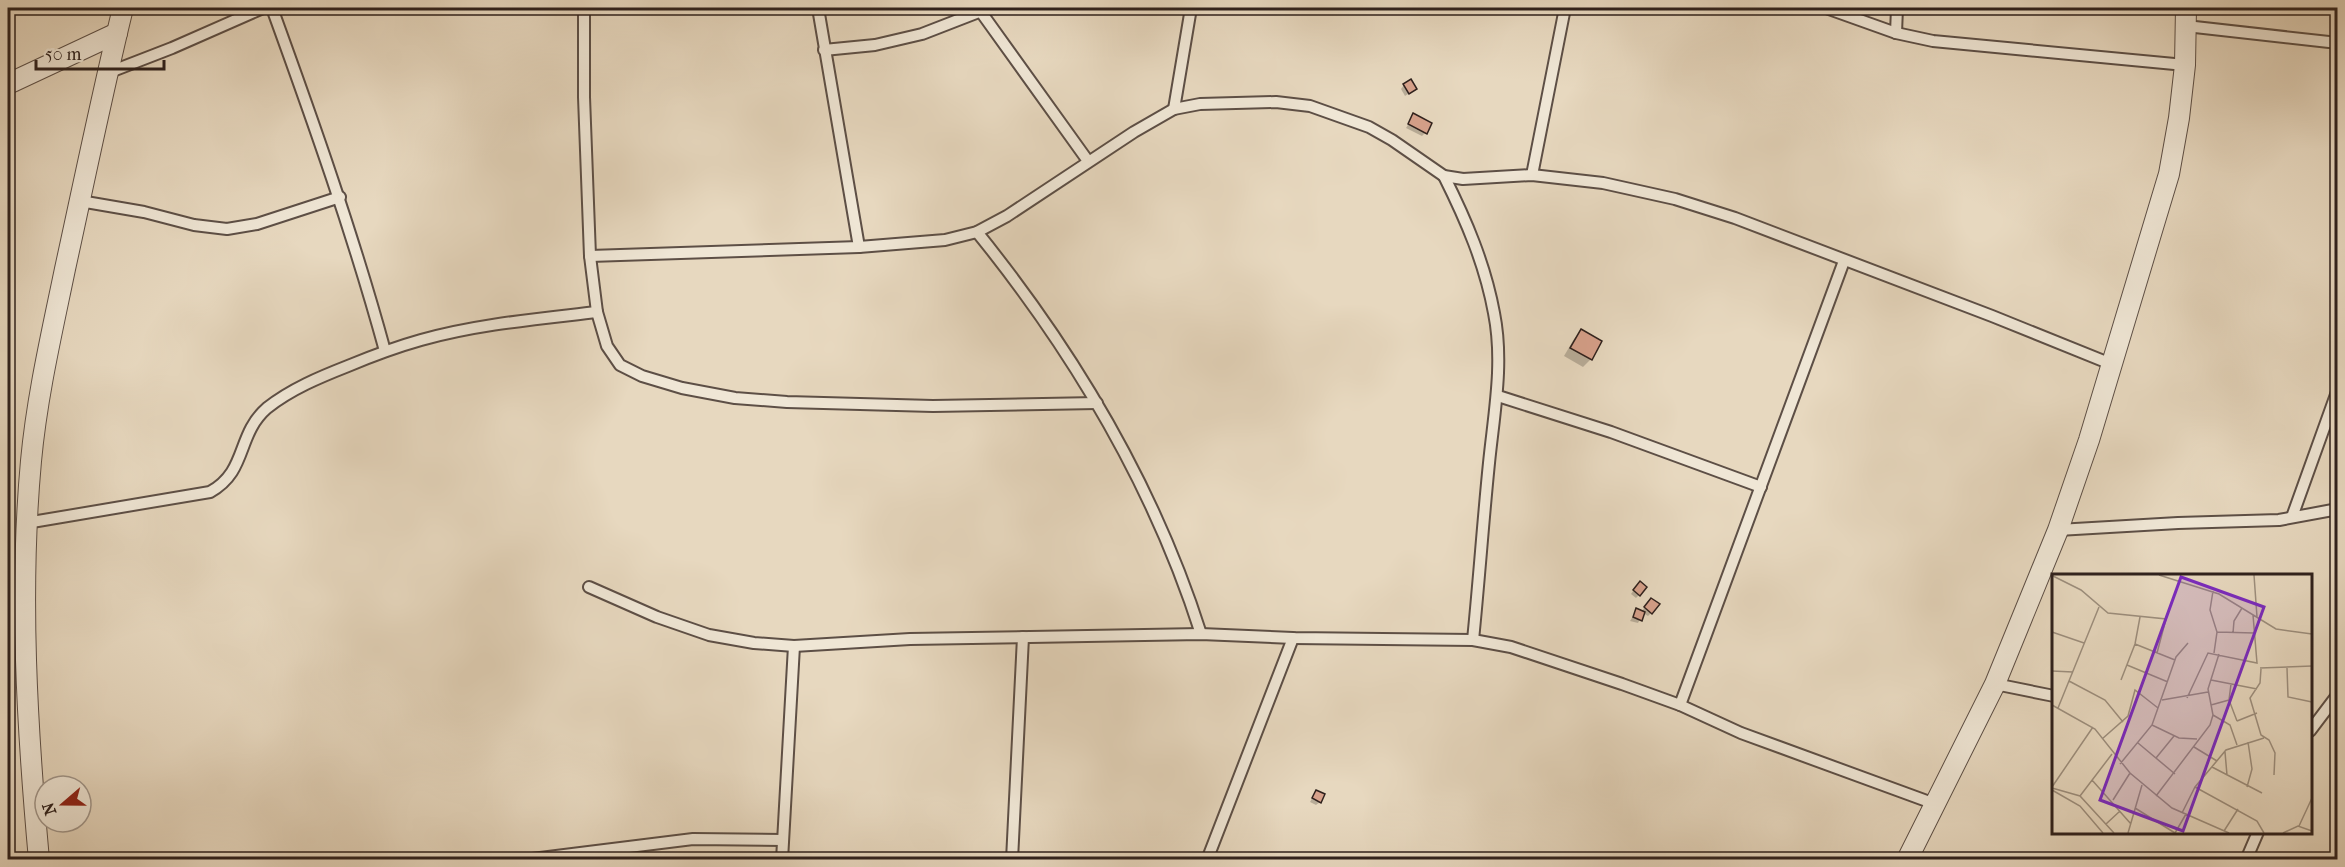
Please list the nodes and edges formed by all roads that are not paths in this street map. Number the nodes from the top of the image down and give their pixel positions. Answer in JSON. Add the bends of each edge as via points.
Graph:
{"nodes":[{"id":1,"x":123,"y":8,"type":"edge"},
{"id":2,"x":264,"y":8,"type":"edge"},
{"id":3,"x":272,"y":8,"type":"edge"},
{"id":4,"x":584,"y":8,"type":"edge"},
{"id":5,"x":818,"y":8,"type":"edge"},
{"id":6,"x":1191,"y":8,"type":"edge"},
{"id":7,"x":1565,"y":8,"type":"edge"},
{"id":8,"x":1826,"y":8,"type":"edge"},
{"id":9,"x":1897,"y":8,"type":"edge"},
{"id":10,"x":985,"y":10,"type":"edge"},
{"id":11,"x":2186,"y":17,"type":"edge"},
{"id":12,"x":117,"y":33,"type":"junction"},
{"id":13,"x":1896,"y":33,"type":"junction"},
{"id":14,"x":2337,"y":43,"type":"edge"},
{"id":15,"x":824,"y":50,"type":"junction"},
{"id":16,"x":2185,"y":65,"type":"junction"},
{"id":17,"x":110,"y":72,"type":"junction"},
{"id":18,"x":8,"y":84,"type":"edge"},
{"id":19,"x":1174,"y":109,"type":"junction"},
{"id":20,"x":1088,"y":162,"type":"junction"},
{"id":21,"x":1532,"y":175,"type":"junction"},
{"id":22,"x":1444,"y":176,"type":"junction"},
{"id":23,"x":339,"y":198,"type":"junction"},
{"id":24,"x":80,"y":201,"type":"junction"},
{"id":25,"x":977,"y":232,"type":"junction"},
{"id":26,"x":859,"y":247,"type":"junction"},
{"id":27,"x":590,"y":256,"type":"junction"},
{"id":28,"x":1844,"y":261,"type":"junction"},
{"id":29,"x":597,"y":312,"type":"junction"},
{"id":30,"x":385,"y":351,"type":"junction"},
{"id":31,"x":2111,"y":364,"type":"junction"},
{"id":32,"x":2337,"y":389,"type":"edge"},
{"id":33,"x":1498,"y":396,"type":"junction"},
{"id":34,"x":1097,"y":403,"type":"junction"},
{"id":35,"x":1761,"y":487,"type":"junction"},
{"id":36,"x":2337,"y":509,"type":"edge"},
{"id":37,"x":2292,"y":517,"type":"junction"},
{"id":38,"x":26,"y":523,"type":"junction"},
{"id":39,"x":2058,"y":530,"type":"junction"},
{"id":40,"x":589,"y":587,"type":"dead end"},
{"id":41,"x":16,"y":620,"type":"edge"},
{"id":42,"x":1201,"y":634,"type":"junction"},
{"id":43,"x":1023,"y":637,"type":"junction"},
{"id":44,"x":1293,"y":639,"type":"junction"},
{"id":45,"x":1473,"y":640,"type":"junction"},
{"id":46,"x":794,"y":646,"type":"junction"},
{"id":47,"x":1995,"y":684,"type":"junction"},
{"id":48,"x":2337,"y":694,"type":"edge"},
{"id":49,"x":2052,"y":696,"type":"edge"},
{"id":50,"x":1680,"y":705,"type":"junction"},
{"id":51,"x":2312,"y":728,"type":"edge"},
{"id":52,"x":1935,"y":804,"type":"junction"},
{"id":53,"x":2257,"y":834,"type":"edge"},
{"id":54,"x":783,"y":840,"type":"junction"},
{"id":55,"x":39,"y":860,"type":"edge"},
{"id":56,"x":457,"y":860,"type":"edge"},
{"id":57,"x":474,"y":860,"type":"edge"},
{"id":58,"x":524,"y":860,"type":"edge"},
{"id":59,"x":782,"y":860,"type":"edge"},
{"id":60,"x":1012,"y":860,"type":"edge"},
{"id":61,"x":1207,"y":860,"type":"edge"},
{"id":62,"x":1908,"y":860,"type":"edge"},
{"id":63,"x":2246,"y":860,"type":"edge"}],
"edges":[{"from":1,"to":12,"type":"street"},
{"from":2,"to":17,"type":"lane"},
{"from":3,"to":23,"type":"lane"},
{"from":4,"to":27,"type":"lane"},
{"from":5,"to":15,"type":"lane"},
{"from":6,"to":19,"type":"lane"},
{"from":7,"to":21,"type":"lane"},
{"from":8,"to":13,"type":"lane"},
{"from":9,"to":13,"type":"lane"},
{"from":10,"to":15,"type":"lane","via":[[921,34],[875,45]]},
{"from":10,"to":20,"type":"lane"},
{"from":11,"to":14,"type":"lane"},
{"from":11,"to":16,"type":"street"},
{"from":12,"to":17,"type":"street"},
{"from":12,"to":18,"type":"street"},
{"from":13,"to":16,"type":"lane","via":[[1932,41]]},
{"from":15,"to":26,"type":"lane"},
{"from":16,"to":31,"type":"street","via":[[2169,174]]},
{"from":17,"to":24,"type":"street"},
{"from":19,"to":20,"type":"lane"},
{"from":19,"to":22,"type":"lane","via":[[1245,102],[1310,106],[1392,140]]},
{"from":20,"to":25,"type":"lane"},
{"from":21,"to":22,"type":"lane"},
{"from":21,"to":28,"type":"lane","via":[[1603,183],[1675,199],[1736,218]]},
{"from":22,"to":33,"type":"lane","via":[[1474,242],[1492,304],[1498,348]]},
{"from":23,"to":24,"type":"lane","via":[[227,230]]},
{"from":23,"to":30,"type":"lane"},
{"from":24,"to":38,"type":"street","via":[[52,323],[35,424]]},
{"from":25,"to":26,"type":"lane","via":[[945,240]]},
{"from":25,"to":34,"type":"lane","via":[[1036,309]]},
{"from":26,"to":27,"type":"lane"},
{"from":27,"to":29,"type":"lane"},
{"from":28,"to":31,"type":"lane"},
{"from":28,"to":35,"type":"lane"},
{"from":29,"to":30,"type":"lane","via":[[459,331]]},
{"from":29,"to":34,"type":"lane","via":[[607,346],[620,365],[682,388],[735,398],[933,406]]},
{"from":30,"to":38,"type":"lane","via":[[294,390],[268,408],[254,421],[231,475],[210,492]]},
{"from":31,"to":39,"type":"street"},
{"from":32,"to":37,"type":"lane"},
{"from":33,"to":35,"type":"lane"},
{"from":33,"to":45,"type":"lane"},
{"from":34,"to":42,"type":"lane","via":[[1161,524]]},
{"from":35,"to":50,"type":"lane"},
{"from":36,"to":37,"type":"lane"},
{"from":37,"to":39,"type":"lane"},
{"from":38,"to":41,"type":"street"},
{"from":39,"to":47,"type":"street"},
{"from":40,"to":46,"type":"lane","via":[[657,617],[709,634]]},
{"from":41,"to":55,"type":"street"},
{"from":42,"to":43,"type":"lane"},
{"from":42,"to":44,"type":"lane"},
{"from":43,"to":46,"type":"lane"},
{"from":43,"to":60,"type":"lane"},
{"from":44,"to":45,"type":"lane"},
{"from":44,"to":61,"type":"lane"},
{"from":45,"to":50,"type":"lane","via":[[1511,647]]},
{"from":46,"to":54,"type":"lane"},
{"from":47,"to":49,"type":"lane"},
{"from":47,"to":52,"type":"street"},
{"from":48,"to":51,"type":"lane"},
{"from":50,"to":52,"type":"lane","via":[[1741,733]]},
{"from":52,"to":62,"type":"street"},
{"from":53,"to":63,"type":"lane"},
{"from":54,"to":58,"type":"lane","via":[[693,839]]},
{"from":54,"to":59,"type":"lane"},
{"from":56,"to":57,"type":"lane"}]}
